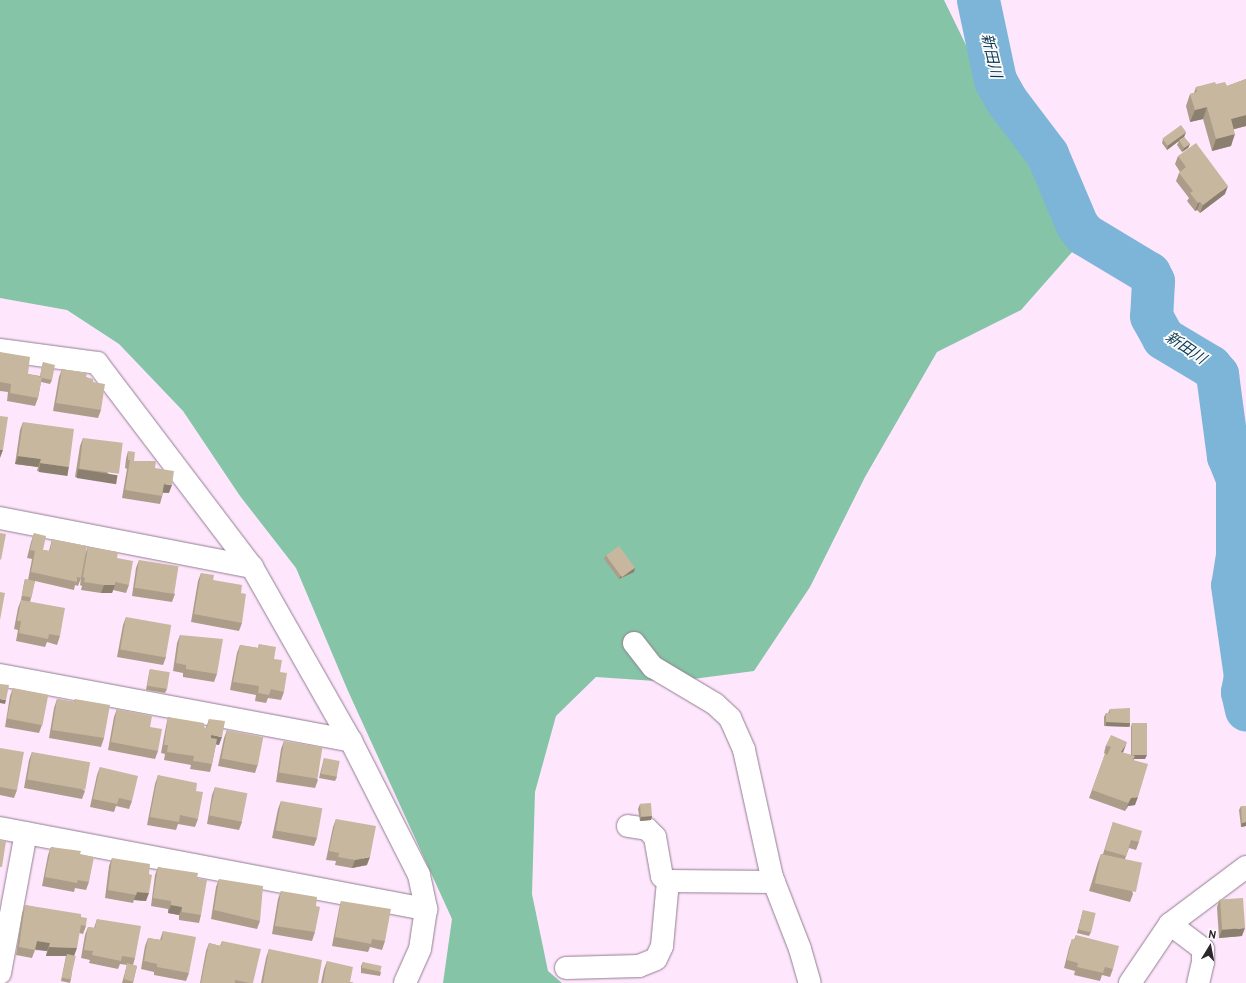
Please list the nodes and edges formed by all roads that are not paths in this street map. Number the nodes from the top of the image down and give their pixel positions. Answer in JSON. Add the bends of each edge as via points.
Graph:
{"nodes":[{"id":1,"x":0,"y":350,"type":"edge"},
{"id":2,"x":0,"y":518,"type":"edge"},
{"id":3,"x":252,"y":567,"type":"junction"},
{"id":4,"x":634,"y":643,"type":"dead end"},
{"id":5,"x":0,"y":675,"type":"edge"},
{"id":6,"x":351,"y":741,"type":"junction"},
{"id":7,"x":628,"y":826,"type":"dead end"},
{"id":8,"x":0,"y":828,"type":"edge"},
{"id":9,"x":26,"y":833,"type":"junction"},
{"id":10,"x":1246,"y":867,"type":"edge"},
{"id":11,"x":668,"y":881,"type":"junction"},
{"id":12,"x":774,"y":882,"type":"junction"},
{"id":13,"x":426,"y":909,"type":"junction"},
{"id":14,"x":1170,"y":924,"type":"junction"},
{"id":15,"x":566,"y":968,"type":"dead end"},
{"id":16,"x":0,"y":973,"type":"edge"},
{"id":17,"x":405,"y":983,"type":"edge"},
{"id":18,"x":810,"y":983,"type":"edge"},
{"id":19,"x":1130,"y":983,"type":"edge"},
{"id":20,"x":1198,"y":983,"type":"edge"}],
"edges":[{"from":1,"to":3,"type":"street","via":[[97,363]]},
{"from":2,"to":3,"type":"street"},
{"from":3,"to":6,"type":"street"},
{"from":4,"to":12,"type":"street","via":[[653,667],[715,704],[730,718],[744,750]]},
{"from":5,"to":6,"type":"street"},
{"from":6,"to":13,"type":"street","via":[[419,875]]},
{"from":7,"to":11,"type":"street","via":[[647,829],[655,837],[662,876]]},
{"from":8,"to":9,"type":"street"},
{"from":9,"to":13,"type":"street"},
{"from":9,"to":16,"type":"street"},
{"from":10,"to":14,"type":"street"},
{"from":11,"to":12,"type":"street"},
{"from":11,"to":15,"type":"street","via":[[662,946],[656,959],[639,966]]},
{"from":12,"to":18,"type":"street"},
{"from":13,"to":17,"type":"street","via":[[420,949]]},
{"from":14,"to":19,"type":"street"},
{"from":14,"to":20,"type":"street","via":[[1203,949],[1204,962]]}]}
